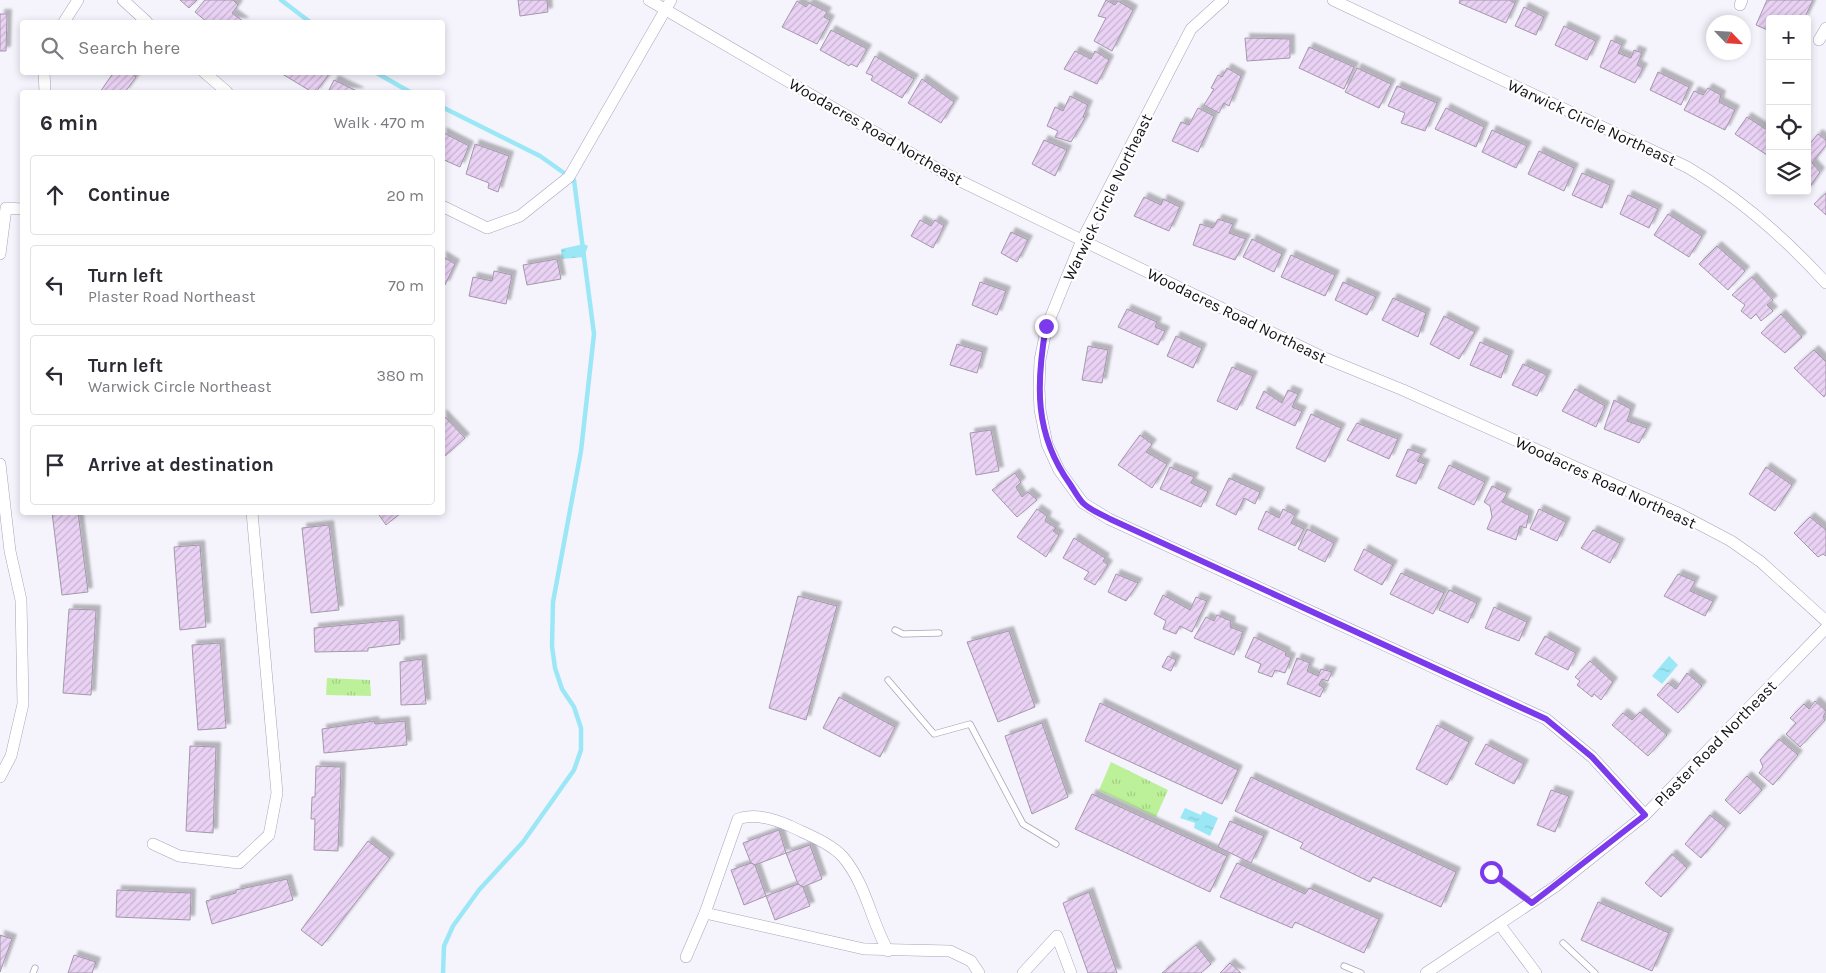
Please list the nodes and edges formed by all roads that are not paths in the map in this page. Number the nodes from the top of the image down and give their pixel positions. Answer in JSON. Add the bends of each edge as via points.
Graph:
{"nodes":[{"id":1,"x":78,"y":0,"type":"edge"},
{"id":2,"x":123,"y":0,"type":"edge"},
{"id":3,"x":649,"y":0,"type":"edge"},
{"id":4,"x":1223,"y":0,"type":"edge"},
{"id":5,"x":1333,"y":0,"type":"edge"},
{"id":6,"x":668,"y":5,"type":"edge"},
{"id":7,"x":65,"y":20,"type":"edge"},
{"id":8,"x":145,"y":20,"type":"edge"},
{"id":9,"x":1826,"y":28,"type":"edge"},
{"id":10,"x":1819,"y":40,"type":"dead end"},
{"id":11,"x":44,"y":75,"type":"edge"},
{"id":12,"x":207,"y":75,"type":"edge"},
{"id":13,"x":45,"y":90,"type":"edge"},
{"id":14,"x":224,"y":90,"type":"edge"},
{"id":15,"x":445,"y":207,"type":"edge"},
{"id":16,"x":20,"y":209,"type":"edge"},
{"id":17,"x":1082,"y":240,"type":"junction"},
{"id":18,"x":0,"y":254,"type":"edge"},
{"id":19,"x":1826,"y":283,"type":"edge"},
{"id":20,"x":0,"y":464,"type":"edge"},
{"id":21,"x":252,"y":515,"type":"edge"},
{"id":22,"x":1826,"y":621,"type":"edge"},
{"id":23,"x":1826,"y":628,"type":"edge"},
{"id":24,"x":895,"y":630,"type":"dead end"},
{"id":25,"x":939,"y":633,"type":"dead end"},
{"id":26,"x":888,"y":680,"type":"dead end"},
{"id":27,"x":0,"y":777,"type":"edge"},
{"id":28,"x":1645,"y":815,"type":"junction"},
{"id":29,"x":153,"y":844,"type":"dead end"},
{"id":30,"x":1056,"y":844,"type":"dead end"},
{"id":31,"x":1491,"y":872,"type":"dead end"},
{"id":32,"x":1532,"y":903,"type":"junction"},
{"id":33,"x":705,"y":914,"type":"junction"},
{"id":34,"x":1500,"y":925,"type":"junction"},
{"id":35,"x":1563,"y":943,"type":"dead end"},
{"id":36,"x":888,"y":951,"type":"junction"},
{"id":37,"x":686,"y":958,"type":"dead end"},
{"id":38,"x":1344,"y":966,"type":"dead end"},
{"id":39,"x":979,"y":973,"type":"edge"},
{"id":40,"x":1023,"y":973,"type":"edge"},
{"id":41,"x":1071,"y":973,"type":"edge"},
{"id":42,"x":1361,"y":973,"type":"edge"},
{"id":43,"x":1426,"y":973,"type":"edge"},
{"id":44,"x":1536,"y":973,"type":"edge"},
{"id":45,"x":1595,"y":973,"type":"edge"}],
"edges":[{"from":1,"to":7,"type":"street"},
{"from":2,"to":8,"type":"street"},
{"from":3,"to":6,"type":"street","name":"Woodacres Road Northeast"},
{"from":4,"to":17,"type":"street","name":"Warwick Circle Northeast","via":[[1191,29]]},
{"from":5,"to":19,"type":"street","name":"Warwick Circle Northeast","via":[[1687,167],[1722,188],[1754,214]]},
{"from":6,"to":15,"type":"street","via":[[570,177],[520,216],[487,228]]},
{"from":6,"to":17,"type":"street","name":"Woodacres Road Northeast","via":[[948,174]]},
{"from":9,"to":10,"type":"street"},
{"from":11,"to":13,"type":"street"},
{"from":12,"to":14,"type":"street"},
{"from":16,"to":18,"type":"street","via":[[6,208]]},
{"from":17,"to":22,"type":"street","name":"Woodacres Road Northeast","via":[[1320,356],[1566,462],[1731,541],[1782,580]]},
{"from":17,"to":28,"type":"street","name":"Warwick Circle Northeast","via":[[1046,326],[1040,360],[1040,410],[1047,444],[1059,470],[1083,503],[1110,519],[1546,719],[1592,757]]},
{"from":20,"to":27,"type":"street","via":[[10,551],[21,600],[24,704],[11,756]]},
{"from":21,"to":29,"type":"street","via":[[277,793],[268,835],[239,863],[179,856]]},
{"from":23,"to":28,"type":"street","name":"Plaster Road Northeast"},
{"from":24,"to":25,"type":"lane","via":[[903,634]]},
{"from":26,"to":30,"type":"lane","via":[[934,734],[970,724],[1023,824]]},
{"from":28,"to":32,"type":"street","name":"Plaster Road Northeast"},
{"from":31,"to":32,"type":"lane"},
{"from":32,"to":34,"type":"street","name":"Plaster Road Northeast"},
{"from":33,"to":36,"type":"street","via":[[864,950]]},
{"from":33,"to":36,"type":"street","via":[[738,819],[747,816],[779,821],[814,837],[842,856],[860,882],[877,931]]},
{"from":33,"to":37,"type":"street"},
{"from":34,"to":43,"type":"street","name":"Plaster Road Northeast"},
{"from":34,"to":44,"type":"street"},
{"from":35,"to":45,"type":"lane"},
{"from":36,"to":39,"type":"street","via":[[950,950],[971,961]]},
{"from":38,"to":42,"type":"lane"},
{"from":40,"to":41,"type":"street","via":[[1057,936]]}]}
